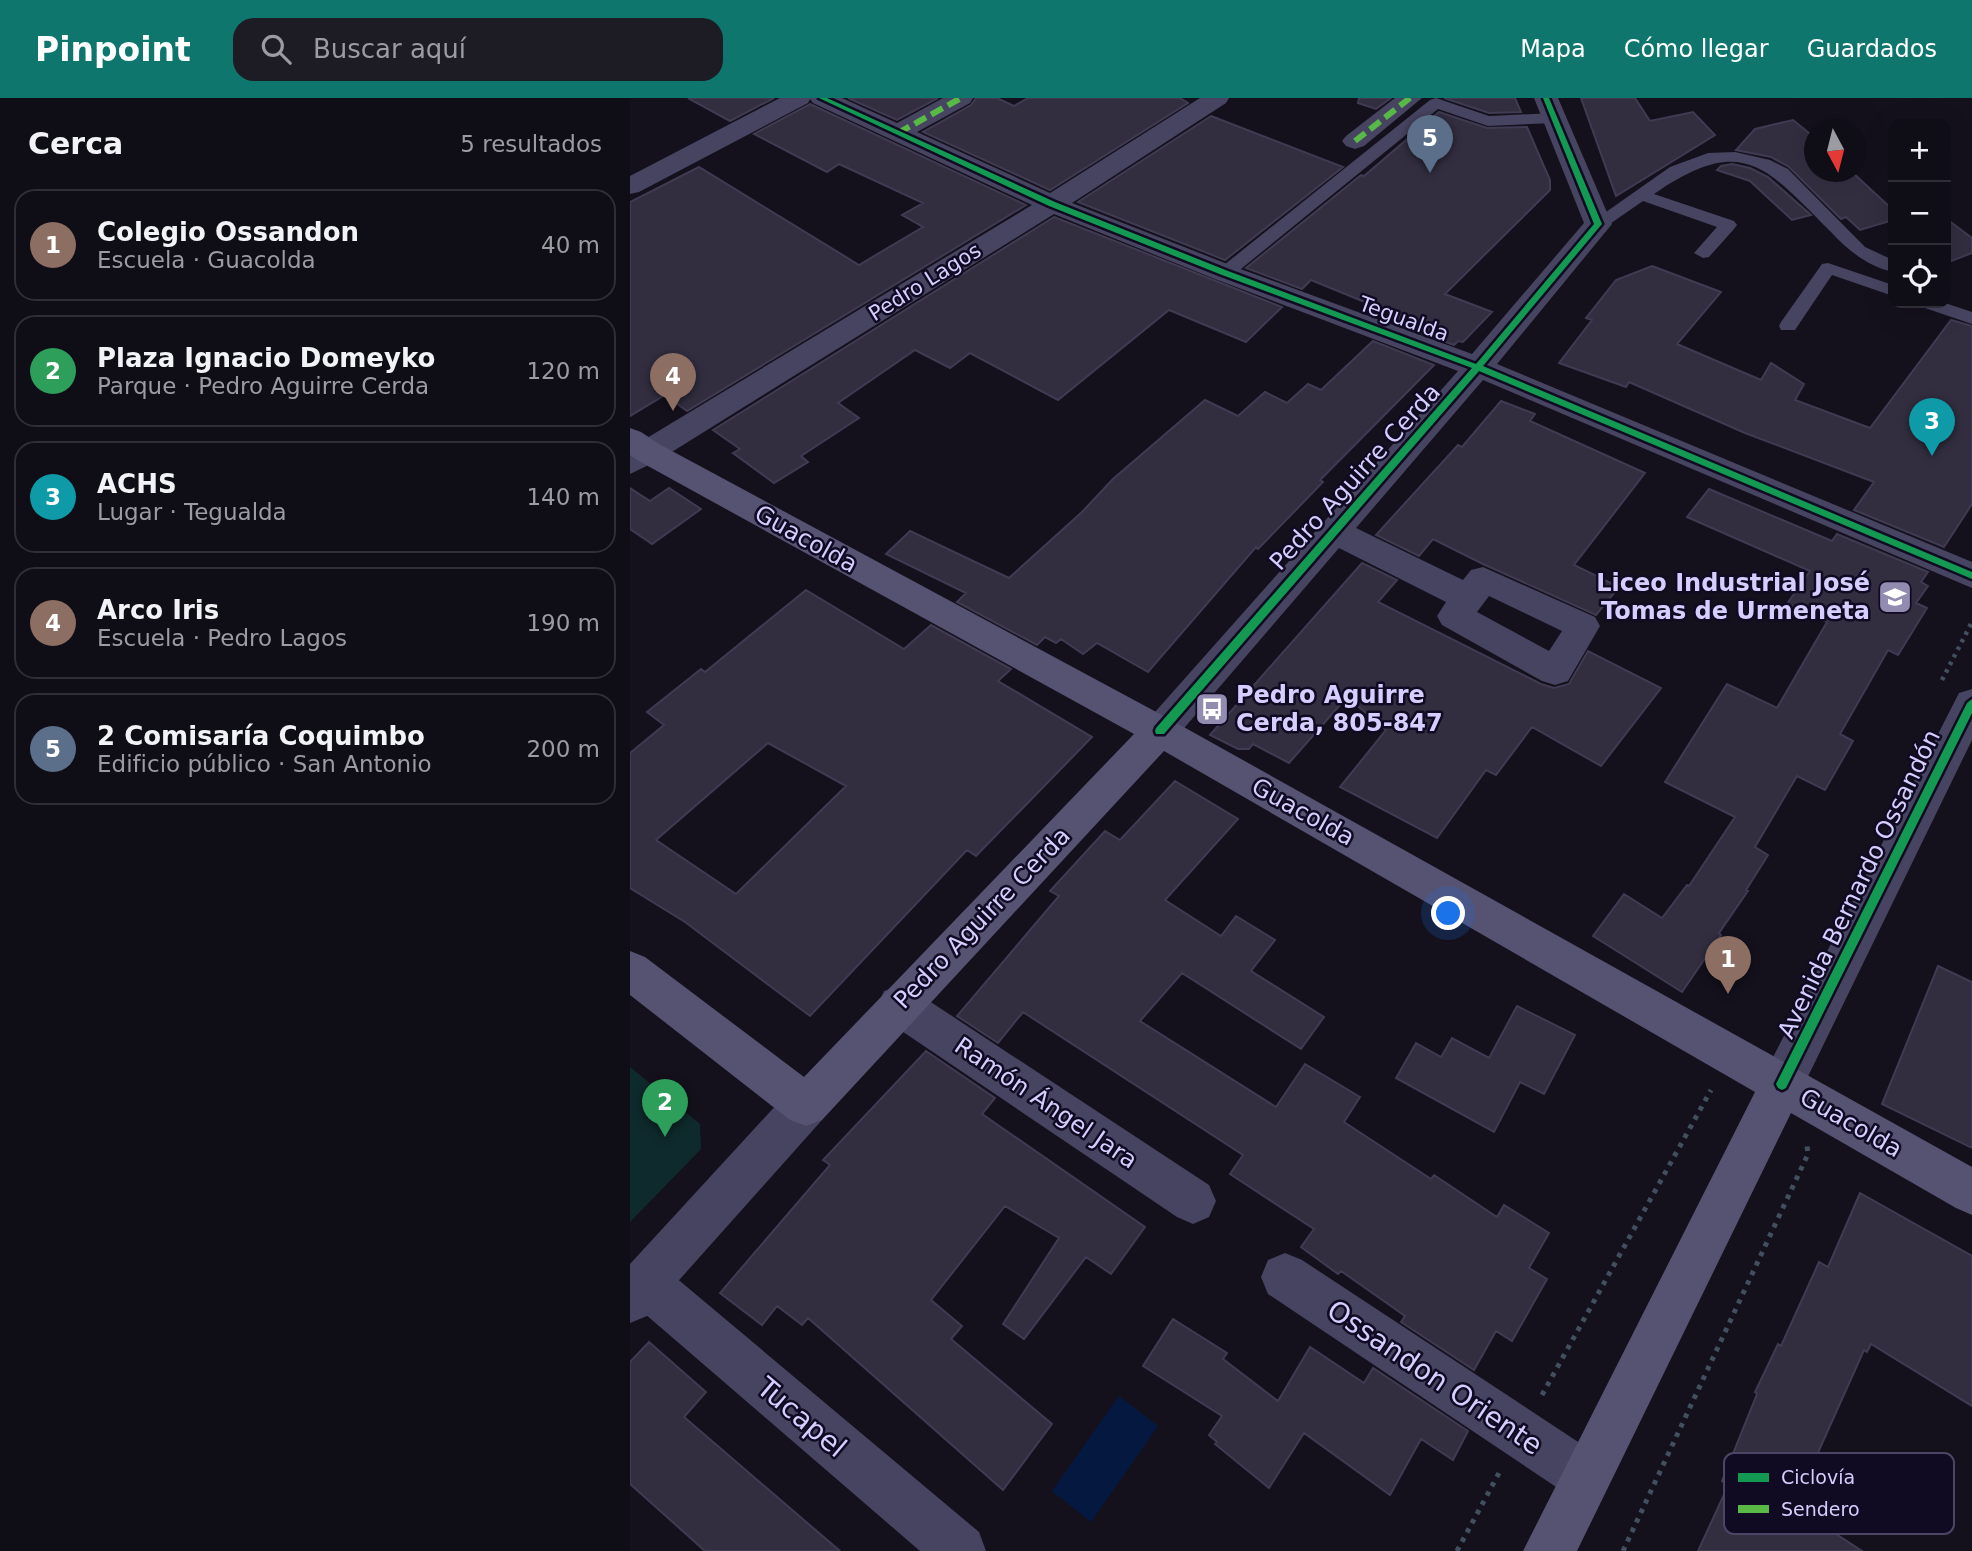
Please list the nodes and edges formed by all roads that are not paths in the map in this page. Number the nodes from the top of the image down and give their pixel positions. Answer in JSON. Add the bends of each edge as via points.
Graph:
{"nodes":[{"id":1,"x":799,"y":98,"type":"edge"},
{"id":2,"x":822,"y":98,"type":"edge"},
{"id":3,"x":961,"y":98,"type":"edge"},
{"id":4,"x":1217,"y":98,"type":"edge"},
{"id":5,"x":1410,"y":98,"type":"edge"},
{"id":6,"x":1550,"y":108,"type":"edge"},
{"id":7,"x":898,"y":133,"type":"junction"},
{"id":8,"x":1355,"y":141,"type":"dead end"},
{"id":9,"x":630,"y":186,"type":"edge"},
{"id":10,"x":1641,"y":195,"type":"junction"},
{"id":11,"x":1052,"y":204,"type":"junction"},
{"id":12,"x":1598,"y":224,"type":"junction"},
{"id":13,"x":1703,"y":253,"type":"dead end"},
{"id":14,"x":1888,"y":265,"type":"edge"},
{"id":15,"x":1225,"y":273,"type":"junction"},
{"id":16,"x":1888,"y":288,"type":"edge"},
{"id":17,"x":1951,"y":294,"type":"edge"},
{"id":18,"x":1972,"y":302,"type":"edge"},
{"id":19,"x":1943,"y":308,"type":"edge"},
{"id":20,"x":1972,"y":318,"type":"edge"},
{"id":21,"x":1788,"y":326,"type":"dead end"},
{"id":22,"x":1480,"y":368,"type":"junction"},
{"id":23,"x":636,"y":452,"type":"edge"},
{"id":24,"x":1333,"y":531,"type":"junction"},
{"id":25,"x":1972,"y":576,"type":"edge"},
{"id":26,"x":1469,"y":598,"type":"dead end"},
{"id":27,"x":1972,"y":703,"type":"edge"},
{"id":28,"x":1160,"y":731,"type":"junction"},
{"id":29,"x":630,"y":970,"type":"edge"},
{"id":30,"x":899,"y":1004,"type":"junction"},
{"id":31,"x":1782,"y":1084,"type":"junction"},
{"id":32,"x":806,"y":1105,"type":"junction"},
{"id":33,"x":1972,"y":1192,"type":"edge"},
{"id":34,"x":1193,"y":1201,"type":"dead end"},
{"id":35,"x":1285,"y":1277,"type":"dead end"},
{"id":36,"x":638,"y":1291,"type":"edge"},
{"id":37,"x":1586,"y":1477,"type":"junction"},
{"id":38,"x":960,"y":1551,"type":"edge"},
{"id":39,"x":1549,"y":1551,"type":"edge"}],
"edges":[{"from":1,"to":9,"type":"street"},
{"from":2,"to":7,"type":"street","name":"Tegualda"},
{"from":3,"to":7,"type":"street"},
{"from":4,"to":11,"type":"street","name":"Pedro Lagos"},
{"from":5,"to":8,"type":"street"},
{"from":6,"to":12,"type":"street"},
{"from":6,"to":15,"type":"lane","via":[[1488,121],[1436,103]]},
{"from":7,"to":11,"type":"street","name":"Tegualda"},
{"from":10,"to":12,"type":"lane"},
{"from":10,"to":13,"type":"lane","via":[[1728,225]]},
{"from":10,"to":14,"type":"lane","via":[[1676,171],[1708,158],[1764,163],[1782,173],[1859,251]]},
{"from":11,"to":15,"type":"street","name":"Tegualda"},
{"from":11,"to":23,"type":"street","name":"Pedro Lagos"},
{"from":12,"to":22,"type":"street","name":"Pedro Aguirre Cerda"},
{"from":15,"to":22,"type":"street","name":"Tegualda"},
{"from":16,"to":21,"type":"lane","via":[[1828,268]]},
{"from":17,"to":18,"type":"lane"},
{"from":19,"to":20,"type":"lane"},
{"from":22,"to":24,"type":"street","name":"Pedro Aguirre Cerda"},
{"from":22,"to":25,"type":"street","name":"Tegualda"},
{"from":23,"to":28,"type":"main road","name":"Guacolda"},
{"from":24,"to":26,"type":"street"},
{"from":24,"to":28,"type":"street","name":"Pedro Aguirre Cerda"},
{"from":27,"to":31,"type":"street","name":"Avenida Bernardo Ossandón"},
{"from":28,"to":30,"type":"main road","name":"Pedro Aguirre Cerda"},
{"from":28,"to":31,"type":"main road","name":"Guacolda"},
{"from":29,"to":32,"type":"main road"},
{"from":30,"to":32,"type":"main road","name":"Pedro Aguirre Cerda"},
{"from":30,"to":34,"type":"street","name":"Ramón Ángel Jara"},
{"from":31,"to":33,"type":"main road","name":"Guacolda"},
{"from":31,"to":37,"type":"main road","name":"Avenida Bernardo Ossandón"},
{"from":32,"to":36,"type":"street","name":"Pedro Aguirre Cerda"},
{"from":35,"to":37,"type":"street","name":"Ossandon Oriente"},
{"from":36,"to":38,"type":"street","name":"Tucapel"},
{"from":37,"to":39,"type":"main road","name":"Avenida Bernardo Ossandón"}]}
